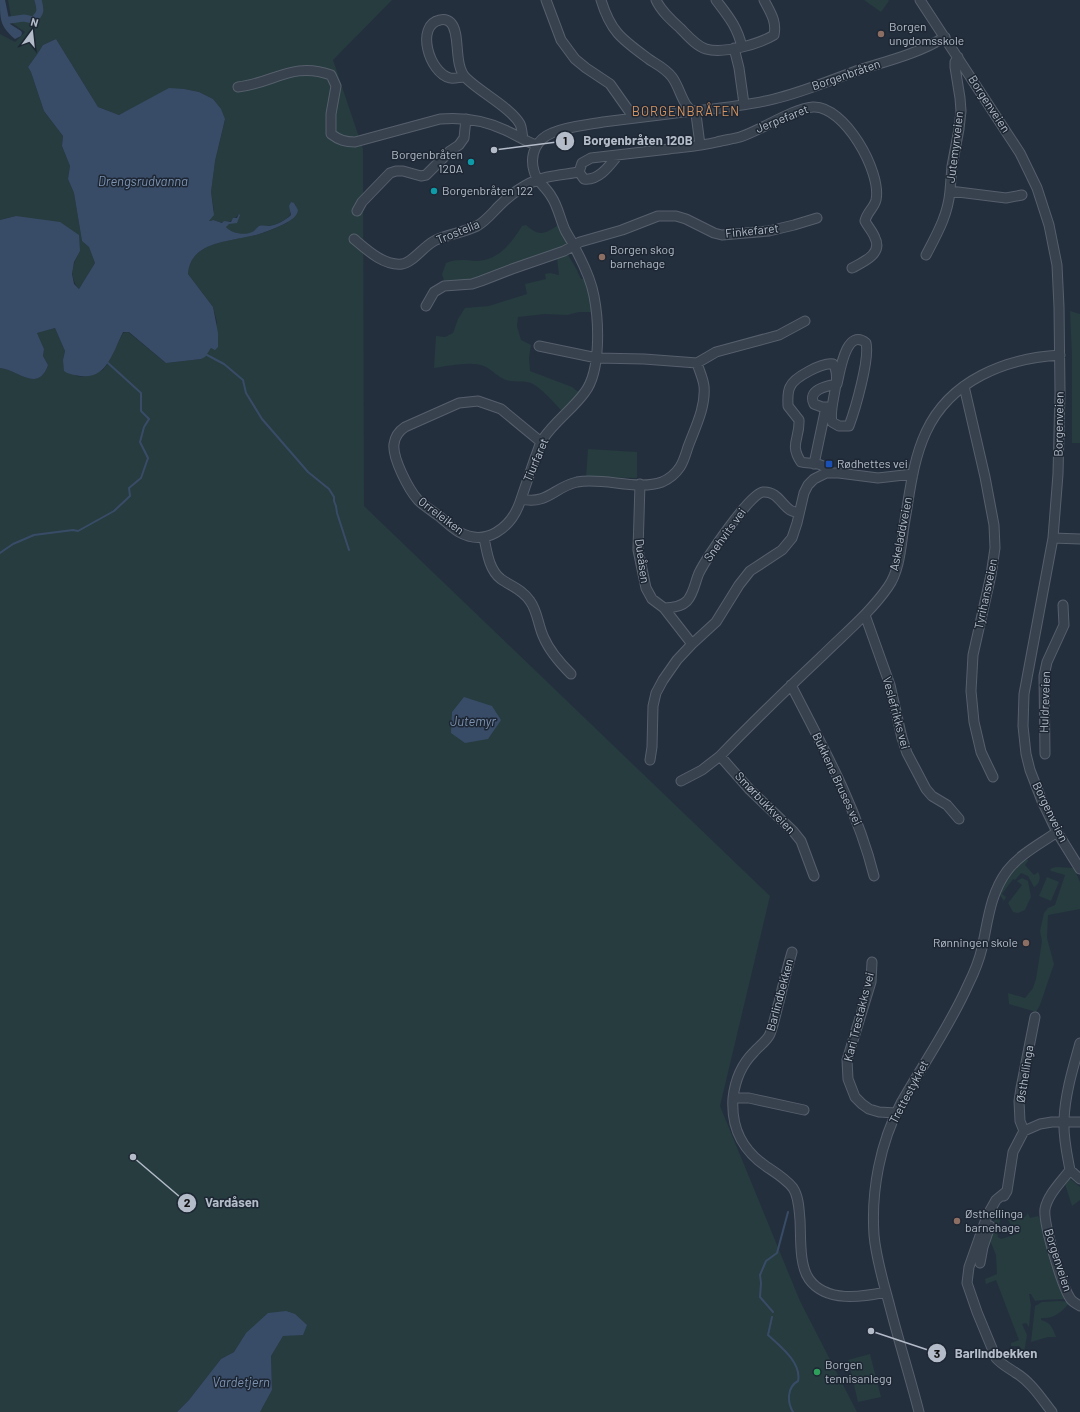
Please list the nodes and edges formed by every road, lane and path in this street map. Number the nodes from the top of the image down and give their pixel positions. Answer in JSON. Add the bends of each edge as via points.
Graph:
{"nodes":[{"id":1,"x":546,"y":0,"type":"edge"},
{"id":2,"x":601,"y":0,"type":"edge"},
{"id":3,"x":656,"y":0,"type":"edge"},
{"id":4,"x":716,"y":0,"type":"edge"},
{"id":5,"x":764,"y":0,"type":"edge"},
{"id":6,"x":920,"y":0,"type":"edge"},
{"id":7,"x":945,"y":37,"type":"junction"},
{"id":8,"x":738,"y":48,"type":"junction"},
{"id":9,"x":958,"y":57,"type":"junction"},
{"id":10,"x":465,"y":77,"type":"junction"},
{"id":11,"x":238,"y":87,"type":"dead end"},
{"id":12,"x":744,"y":104,"type":"junction"},
{"id":13,"x":690,"y":111,"type":"junction"},
{"id":14,"x":634,"y":118,"type":"junction"},
{"id":15,"x":466,"y":119,"type":"junction"},
{"id":16,"x":523,"y":139,"type":"junction"},
{"id":17,"x":536,"y":144,"type":"junction"},
{"id":18,"x":700,"y":146,"type":"junction"},
{"id":19,"x":618,"y":155,"type":"junction"},
{"id":20,"x":579,"y":172,"type":"junction"},
{"id":21,"x":537,"y":179,"type":"junction"},
{"id":22,"x":950,"y":191,"type":"junction"},
{"id":23,"x":1022,"y":195,"type":"dead end"},
{"id":24,"x":357,"y":211,"type":"dead end"},
{"id":25,"x":817,"y":218,"type":"dead end"},
{"id":26,"x":354,"y":239,"type":"dead end"},
{"id":27,"x":574,"y":246,"type":"junction"},
{"id":28,"x":926,"y":255,"type":"dead end"},
{"id":29,"x":852,"y":268,"type":"dead end"},
{"id":30,"x":426,"y":306,"type":"dead end"},
{"id":31,"x":805,"y":321,"type":"dead end"},
{"id":32,"x":539,"y":346,"type":"dead end"},
{"id":33,"x":1060,"y":355,"type":"junction"},
{"id":34,"x":597,"y":358,"type":"junction"},
{"id":35,"x":696,"y":363,"type":"junction"},
{"id":36,"x":837,"y":384,"type":"junction"},
{"id":37,"x":964,"y":386,"type":"junction"},
{"id":38,"x":829,"y":407,"type":"junction"},
{"id":39,"x":541,"y":442,"type":"junction"},
{"id":40,"x":814,"y":464,"type":"junction"},
{"id":41,"x":825,"y":467,"type":"dead end"},
{"id":42,"x":913,"y":474,"type":"junction"},
{"id":43,"x":640,"y":484,"type":"junction"},
{"id":44,"x":521,"y":499,"type":"junction"},
{"id":45,"x":799,"y":513,"type":"junction"},
{"id":46,"x":484,"y":538,"type":"junction"},
{"id":47,"x":1053,"y":538,"type":"junction"},
{"id":48,"x":1080,"y":539,"type":"edge"},
{"id":49,"x":1063,"y":605,"type":"dead end"},
{"id":50,"x":664,"y":608,"type":"junction"},
{"id":51,"x":864,"y":615,"type":"junction"},
{"id":52,"x":692,"y":644,"type":"junction"},
{"id":53,"x":571,"y":674,"type":"dead end"},
{"id":54,"x":791,"y":685,"type":"junction"},
{"id":55,"x":1045,"y":754,"type":"dead end"},
{"id":56,"x":720,"y":756,"type":"junction"},
{"id":57,"x":650,"y":760,"type":"dead end"},
{"id":58,"x":993,"y":777,"type":"dead end"},
{"id":59,"x":681,"y":782,"type":"dead end"},
{"id":60,"x":959,"y":819,"type":"dead end"},
{"id":61,"x":1057,"y":832,"type":"junction"},
{"id":62,"x":1080,"y":869,"type":"edge"},
{"id":63,"x":814,"y":876,"type":"dead end"},
{"id":64,"x":874,"y":876,"type":"dead end"},
{"id":65,"x":792,"y":952,"type":"dead end"},
{"id":66,"x":872,"y":962,"type":"dead end"},
{"id":67,"x":1035,"y":1017,"type":"dead end"},
{"id":68,"x":1080,"y":1043,"type":"edge"},
{"id":69,"x":734,"y":1098,"type":"junction"},
{"id":70,"x":804,"y":1110,"type":"dead end"},
{"id":71,"x":896,"y":1113,"type":"junction"},
{"id":72,"x":1064,"y":1121,"type":"junction"},
{"id":73,"x":1080,"y":1122,"type":"edge"},
{"id":74,"x":1024,"y":1131,"type":"junction"},
{"id":75,"x":1070,"y":1170,"type":"junction"},
{"id":76,"x":1080,"y":1179,"type":"edge"},
{"id":77,"x":1007,"y":1191,"type":"junction"},
{"id":78,"x":980,"y":1263,"type":"dead end"},
{"id":79,"x":886,"y":1292,"type":"junction"},
{"id":80,"x":1080,"y":1306,"type":"edge"},
{"id":81,"x":919,"y":1412,"type":"edge"},
{"id":82,"x":1052,"y":1412,"type":"edge"}],
"edges":[{"from":1,"to":14,"type":"street","via":[[561,40],[575,59],[610,84]]},
{"from":2,"to":13,"type":"street","via":[[616,33],[673,78]]},
{"from":3,"to":8,"type":"street","via":[[668,18],[705,49]]},
{"from":4,"to":8,"type":"street","via":[[737,31]]},
{"from":5,"to":8,"type":"street","via":[[775,21],[774,35],[754,45]]},
{"from":6,"to":7,"type":"street","name":"Borgenveien"},
{"from":7,"to":9,"type":"street","name":"Borgenveien"},
{"from":7,"to":12,"type":"street","name":"Borgenbråten","via":[[914,53],[775,98]]},
{"from":8,"to":12,"type":"street"},
{"from":9,"to":22,"type":"street","name":"Jutemyrveien","via":[[955,67],[961,110]]},
{"from":9,"to":33,"type":"street","name":"Borgenveien","via":[[1020,153],[1037,188],[1050,225],[1057,265]]},
{"from":10,"to":10,"type":"street","via":[[459,64],[454,27],[450,22],[438,20],[428,30],[428,53],[441,74],[450,78]]},
{"from":10,"to":16,"type":"street","via":[[513,116],[520,125]]},
{"from":11,"to":15,"type":"street","via":[[250,86],[284,73],[302,70],[331,75],[336,86],[330,134],[345,142],[355,142],[440,119]]},
{"from":12,"to":13,"type":"street","name":"Borgenbråten"},
{"from":13,"to":14,"type":"street","name":"Borgenbråten"},
{"from":13,"to":18,"type":"street","via":[[696,114]]},
{"from":14,"to":17,"type":"street","name":"Borgenbråten","via":[[583,125],[555,132]]},
{"from":15,"to":16,"type":"street","via":[[497,126]]},
{"from":15,"to":24,"type":"street","via":[[464,138],[426,175],[403,171],[390,173],[362,202]]},
{"from":16,"to":17,"type":"street"},
{"from":17,"to":21,"type":"street","via":[[532,161]]},
{"from":18,"to":19,"type":"street","name":"Jerpefaret"},
{"from":18,"to":29,"type":"street","name":"Jerpefaret","via":[[741,137],[808,108],[821,108],[833,114],[860,144],[876,189],[876,200],[865,221],[876,239],[877,249],[873,256]]},
{"from":19,"to":20,"type":"street","name":"Jerpefaret","via":[[591,158],[582,163]]},
{"from":19,"to":20,"type":"street","via":[[594,178],[584,179]]},
{"from":20,"to":21,"type":"street"},
{"from":21,"to":26,"type":"street","name":"Trostelia","via":[[510,197],[477,226],[436,240],[425,246],[412,260],[403,264],[385,260]]},
{"from":21,"to":27,"type":"street","name":"Tiurfaret","via":[[550,194]]},
{"from":22,"to":23,"type":"street","name":"Jutemyrveien","via":[[1006,198]]},
{"from":22,"to":28,"type":"street","name":"Jutemyrveien","via":[[942,224]]},
{"from":25,"to":27,"type":"street","name":"Finkefaret","via":[[769,231],[722,235],[676,216],[658,216]]},
{"from":27,"to":30,"type":"street","via":[[476,283],[444,286],[434,292]]},
{"from":27,"to":34,"type":"street","name":"Tiurfaret","via":[[589,277],[594,297]]},
{"from":31,"to":35,"type":"street","via":[[779,335],[716,352]]},
{"from":32,"to":34,"type":"street"},
{"from":33,"to":37,"type":"street","name":"Askeladdveien","via":[[1031,358],[997,368]]},
{"from":33,"to":47,"type":"street","name":"Borgenveien","via":[[1058,474]]},
{"from":34,"to":35,"type":"street"},
{"from":34,"to":39,"type":"street","name":"Tiurfaret","via":[[593,377],[584,394]]},
{"from":35,"to":43,"type":"street","via":[[704,387],[701,412],[681,466],[675,474],[662,482]]},
{"from":36,"to":38,"type":"street"},
{"from":36,"to":38,"type":"street","via":[[816,390],[813,396],[814,404]]},
{"from":36,"to":38,"type":"street","via":[[846,350],[854,341],[863,341],[866,343],[867,355],[849,426],[839,426],[832,422]]},
{"from":36,"to":40,"type":"street","via":[[835,367],[830,363],[796,378],[790,387],[788,406],[800,420],[796,454],[801,462]]},
{"from":37,"to":42,"type":"street","name":"Askeladdveien","via":[[942,408],[926,432]]},
{"from":37,"to":58,"type":"street","name":"Tyrihansveien","via":[[994,526],[995,548],[973,655],[970,691],[981,752]]},
{"from":38,"to":40,"type":"street"},
{"from":39,"to":44,"type":"street","name":"Tiurfaret"},
{"from":39,"to":46,"type":"street","name":"Orreleiken","via":[[501,409],[478,401],[459,403],[405,427],[396,437],[394,449],[400,469],[419,501],[460,532]]},
{"from":40,"to":41,"type":"street","via":[[822,464]]},
{"from":42,"to":45,"type":"street","via":[[878,478],[839,472],[826,473],[808,485]]},
{"from":42,"to":51,"type":"street","name":"Askeladdveien","via":[[894,576],[889,586]]},
{"from":43,"to":44,"type":"street","via":[[586,481],[565,486],[543,499]]},
{"from":43,"to":50,"type":"street","name":"Dueåsen","via":[[638,550],[643,580],[652,599]]},
{"from":44,"to":46,"type":"street","name":"Tiurfaret","via":[[511,520]]},
{"from":45,"to":50,"type":"street","name":"Snehvits vei","via":[[791,511],[770,492],[757,494],[708,556],[687,601],[677,607]]},
{"from":45,"to":52,"type":"street","via":[[792,538],[782,550],[750,571],[738,585],[716,622]]},
{"from":46,"to":53,"type":"street","via":[[493,571],[530,600],[544,638]]},
{"from":47,"to":48,"type":"street"},
{"from":47,"to":61,"type":"street","name":"Borgenveien","via":[[1024,694],[1022,726],[1030,770]]},
{"from":49,"to":55,"type":"street","name":"Huldreveien","via":[[1064,622],[1047,662],[1044,676]]},
{"from":50,"to":52,"type":"street","name":"Dueåsen"},
{"from":51,"to":54,"type":"street","name":"Askeladdveien"},
{"from":51,"to":60,"type":"street","name":"Veslefrikks vei","via":[[890,685],[907,753],[926,789],[947,805]]},
{"from":52,"to":57,"type":"street","via":[[677,660],[656,693]]},
{"from":54,"to":56,"type":"street","name":"Askeladdveien"},
{"from":54,"to":64,"type":"street","name":"Bukkene Bruses vei","via":[[856,816]]},
{"from":56,"to":59,"type":"street","name":"Askeladdveien"},
{"from":56,"to":63,"type":"street","name":"Smørbukkveien","via":[[750,790],[793,831],[801,842]]},
{"from":61,"to":62,"type":"street","name":"Borgenveien"},
{"from":61,"to":71,"type":"street","name":"Trettestykket","via":[[1021,857],[1000,881],[990,908],[979,959],[970,980]]},
{"from":65,"to":69,"type":"street","name":"Barlindbekken","via":[[769,1036],[745,1062],[734,1087]]},
{"from":66,"to":71,"type":"street","name":"Kari Trestakks vei","via":[[870,982],[847,1060],[848,1080],[855,1097],[862,1104],[879,1112]]},
{"from":67,"to":74,"type":"street","name":"Østhellinga","via":[[1019,1101],[1020,1121]]},
{"from":68,"to":72,"type":"street","via":[[1067,1095]]},
{"from":69,"to":70,"type":"street","via":[[749,1098]]},
{"from":69,"to":79,"type":"street","name":"Barlindbekken","via":[[733,1109],[738,1133],[749,1152],[794,1189],[799,1206],[802,1257],[809,1279],[822,1290],[842,1296],[866,1296]]},
{"from":71,"to":79,"type":"street","name":"Trettestykket","via":[[883,1150],[874,1202],[874,1236]]},
{"from":72,"to":73,"type":"street"},
{"from":72,"to":74,"type":"street","via":[[1040,1124]]},
{"from":72,"to":75,"type":"street"},
{"from":74,"to":77,"type":"street","via":[[1013,1152]]},
{"from":75,"to":76,"type":"street"},
{"from":75,"to":80,"type":"street","name":"Borgenveien","via":[[1048,1201],[1045,1214],[1046,1226],[1064,1286],[1071,1300]]},
{"from":77,"to":78,"type":"street","via":[[989,1227]]},
{"from":77,"to":82,"type":"street","via":[[996,1200],[988,1216],[969,1267],[967,1283],[996,1358],[1036,1391]]},
{"from":79,"to":81,"type":"street","name":"Trettestykket"}]}
